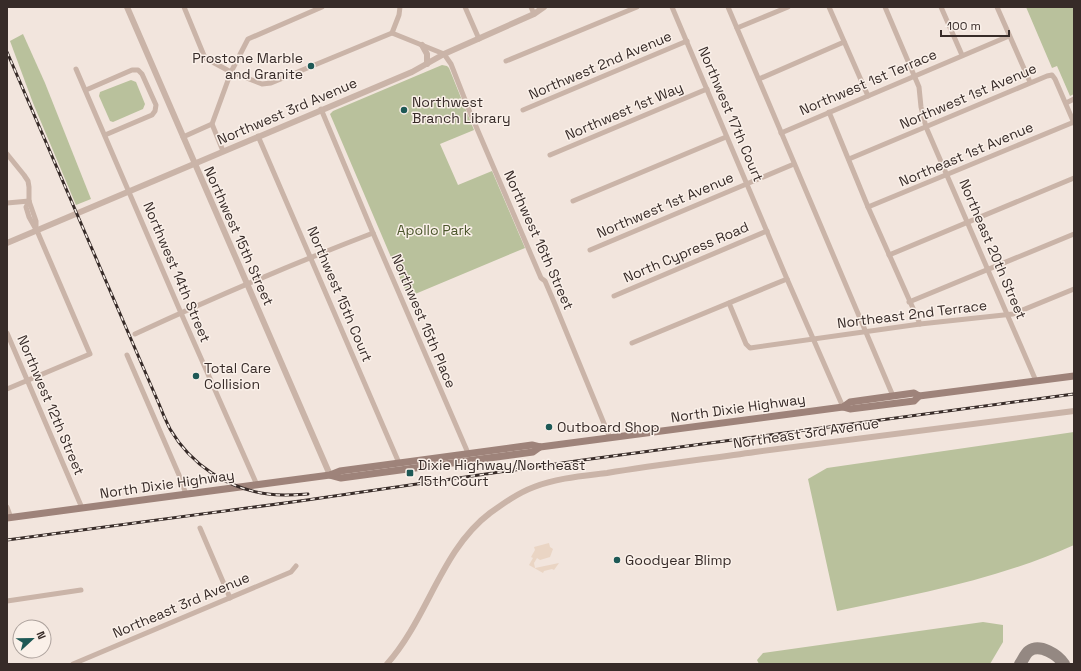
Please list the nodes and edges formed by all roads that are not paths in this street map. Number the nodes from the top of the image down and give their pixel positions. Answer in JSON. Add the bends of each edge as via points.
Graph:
{"nodes":[{"id":1,"x":127,"y":7,"type":"edge"},
{"id":2,"x":322,"y":7,"type":"edge"},
{"id":3,"x":400,"y":7,"type":"edge"},
{"id":4,"x":465,"y":7,"type":"edge"},
{"id":5,"x":531,"y":7,"type":"edge"},
{"id":6,"x":544,"y":7,"type":"edge"},
{"id":7,"x":637,"y":7,"type":"edge"},
{"id":8,"x":672,"y":7,"type":"edge"},
{"id":9,"x":728,"y":7,"type":"edge"},
{"id":10,"x":788,"y":7,"type":"edge"},
{"id":11,"x":829,"y":7,"type":"edge"},
{"id":12,"x":885,"y":7,"type":"edge"},
{"id":13,"x":941,"y":7,"type":"edge"},
{"id":14,"x":997,"y":7,"type":"edge"},
{"id":15,"x":187,"y":8,"type":"edge"},
{"id":16,"x":534,"y":14,"type":"junction"},
{"id":17,"x":737,"y":28,"type":"junction"},
{"id":18,"x":392,"y":33,"type":"junction"},
{"id":19,"x":1009,"y":36,"type":"junction"},
{"id":20,"x":479,"y":39,"type":"junction"},
{"id":21,"x":687,"y":41,"type":"junction"},
{"id":22,"x":844,"y":42,"type":"junction"},
{"id":23,"x":422,"y":45,"type":"junction"},
{"id":24,"x":444,"y":54,"type":"junction"},
{"id":25,"x":962,"y":55,"type":"junction"},
{"id":26,"x":506,"y":61,"type":"dead end"},
{"id":27,"x":427,"y":64,"type":"junction"},
{"id":28,"x":76,"y":69,"type":"dead end"},
{"id":29,"x":231,"y":72,"type":"junction"},
{"id":30,"x":914,"y":76,"type":"junction"},
{"id":31,"x":759,"y":79,"type":"junction"},
{"id":32,"x":1030,"y":82,"type":"junction"},
{"id":33,"x":707,"y":89,"type":"junction"},
{"id":34,"x":86,"y":90,"type":"junction"},
{"id":35,"x":868,"y":96,"type":"junction"},
{"id":36,"x":1074,"y":99,"type":"edge"},
{"id":37,"x":1066,"y":102,"type":"junction"},
{"id":38,"x":322,"y":110,"type":"junction"},
{"id":39,"x":523,"y":110,"type":"dead end"},
{"id":40,"x":829,"y":112,"type":"junction"},
{"id":41,"x":1074,"y":122,"type":"edge"},
{"id":42,"x":212,"y":124,"type":"junction"},
{"id":43,"x":926,"y":127,"type":"junction"},
{"id":44,"x":781,"y":133,"type":"junction"},
{"id":45,"x":105,"y":135,"type":"junction"},
{"id":46,"x":258,"y":136,"type":"junction"},
{"id":47,"x":183,"y":137,"type":"junction"},
{"id":48,"x":726,"y":137,"type":"junction"},
{"id":49,"x":222,"y":151,"type":"junction"},
{"id":50,"x":7,"y":154,"type":"edge"},
{"id":51,"x":550,"y":155,"type":"dead end"},
{"id":52,"x":849,"y":159,"type":"junction"},
{"id":53,"x":194,"y":163,"type":"junction"},
{"id":54,"x":794,"y":164,"type":"junction"},
{"id":55,"x":948,"y":175,"type":"junction"},
{"id":56,"x":1074,"y":178,"type":"edge"},
{"id":57,"x":747,"y":184,"type":"junction"},
{"id":58,"x":129,"y":190,"type":"junction"},
{"id":59,"x":29,"y":201,"type":"junction"},
{"id":60,"x":573,"y":201,"type":"dead end"},
{"id":61,"x":7,"y":203,"type":"edge"},
{"id":62,"x":868,"y":207,"type":"junction"},
{"id":63,"x":968,"y":223,"type":"junction"},
{"id":64,"x":36,"y":230,"type":"junction"},
{"id":65,"x":767,"y":231,"type":"junction"},
{"id":66,"x":373,"y":233,"type":"junction"},
{"id":67,"x":1074,"y":234,"type":"edge"},
{"id":68,"x":7,"y":243,"type":"edge"},
{"id":69,"x":590,"y":250,"type":"dead end"},
{"id":70,"x":889,"y":255,"type":"junction"},
{"id":71,"x":311,"y":257,"type":"junction"},
{"id":72,"x":988,"y":269,"type":"junction"},
{"id":73,"x":787,"y":279,"type":"junction"},
{"id":74,"x":247,"y":284,"type":"junction"},
{"id":75,"x":1074,"y":289,"type":"edge"},
{"id":76,"x":614,"y":296,"type":"dead end"},
{"id":77,"x":909,"y":302,"type":"junction"},
{"id":78,"x":729,"y":303,"type":"junction"},
{"id":79,"x":181,"y":313,"type":"junction"},
{"id":80,"x":1008,"y":314,"type":"junction"},
{"id":81,"x":920,"y":324,"type":"junction"},
{"id":82,"x":7,"y":333,"type":"edge"},
{"id":83,"x":866,"y":333,"type":"junction"},
{"id":84,"x":135,"y":334,"type":"dead end"},
{"id":85,"x":814,"y":339,"type":"junction"},
{"id":86,"x":632,"y":344,"type":"dead end"},
{"id":87,"x":127,"y":354,"type":"dead end"},
{"id":88,"x":1074,"y":376,"type":"edge"},
{"id":89,"x":28,"y":380,"type":"junction"},
{"id":90,"x":1036,"y":381,"type":"junction"},
{"id":91,"x":7,"y":389,"type":"edge"},
{"id":92,"x":893,"y":396,"type":"junction"},
{"id":93,"x":919,"y":396,"type":"junction"},
{"id":94,"x":843,"y":407,"type":"junction"},
{"id":95,"x":1074,"y":411,"type":"edge"},
{"id":96,"x":610,"y":438,"type":"junction"},
{"id":97,"x":540,"y":447,"type":"junction"},
{"id":98,"x":468,"y":453,"type":"junction"},
{"id":99,"x":399,"y":462,"type":"junction"},
{"id":100,"x":330,"y":475,"type":"junction"},
{"id":101,"x":256,"y":485,"type":"junction"},
{"id":102,"x":186,"y":494,"type":"junction"},
{"id":103,"x":7,"y":507,"type":"edge"},
{"id":104,"x":82,"y":508,"type":"junction"},
{"id":105,"x":9,"y":518,"type":"edge"},
{"id":106,"x":200,"y":528,"type":"dead end"},
{"id":107,"x":296,"y":566,"type":"dead end"},
{"id":108,"x":81,"y":590,"type":"dead end"},
{"id":109,"x":230,"y":598,"type":"junction"},
{"id":110,"x":7,"y":601,"type":"edge"},
{"id":111,"x":73,"y":664,"type":"edge"},
{"id":112,"x":387,"y":664,"type":"edge"}],
"edges":[{"from":1,"to":47,"type":"street","name":"Northwest 15th Street"},
{"from":2,"to":29,"type":"street","via":[[248,39]]},
{"from":3,"to":18,"type":"street"},
{"from":4,"to":20,"type":"street"},
{"from":5,"to":16,"type":"street"},
{"from":6,"to":16,"type":"street","name":"Northwest 3rd Avenue"},
{"from":7,"to":26,"type":"street"},
{"from":8,"to":21,"type":"street","name":"Northwest 17th Court"},
{"from":9,"to":17,"type":"street"},
{"from":10,"to":17,"type":"street"},
{"from":11,"to":22,"type":"street"},
{"from":12,"to":30,"type":"street","name":"Northeast 20th Street"},
{"from":13,"to":25,"type":"street"},
{"from":14,"to":19,"type":"street"},
{"from":15,"to":29,"type":"street","via":[[205,58]]},
{"from":16,"to":20,"type":"street","name":"Northwest 3rd Avenue"},
{"from":17,"to":31,"type":"street"},
{"from":18,"to":23,"type":"street"},
{"from":18,"to":29,"type":"street","via":[[271,83],[262,84]]},
{"from":19,"to":25,"type":"street","name":"Northwest 1st Terrace"},
{"from":19,"to":32,"type":"street"},
{"from":20,"to":24,"type":"street","name":"Northwest 3rd Avenue"},
{"from":21,"to":33,"type":"street","name":"Northwest 17th Court"},
{"from":21,"to":39,"type":"street","name":"Northwest 2nd Avenue"},
{"from":22,"to":31,"type":"street"},
{"from":22,"to":35,"type":"street"},
{"from":23,"to":24,"type":"street"},
{"from":23,"to":27,"type":"street","via":[[427,54]]},
{"from":24,"to":27,"type":"street","name":"Northwest 3rd Avenue"},
{"from":24,"to":96,"type":"street","name":"Northwest 16th Street","via":[[451,64],[541,278],[554,302]]},
{"from":25,"to":30,"type":"street","name":"Northwest 1st Terrace"},
{"from":27,"to":38,"type":"street","name":"Northwest 3rd Avenue"},
{"from":28,"to":34,"type":"street","name":"Northwest 14th Street"},
{"from":29,"to":42,"type":"street"},
{"from":30,"to":35,"type":"street","name":"Northwest 1st Terrace"},
{"from":30,"to":43,"type":"street","name":"Northeast 20th Street","via":[[919,87]]},
{"from":31,"to":44,"type":"street"},
{"from":32,"to":37,"type":"street","name":"Northwest 1st Avenue","via":[[1052,75]]},
{"from":32,"to":43,"type":"street","name":"Northwest 1st Avenue"},
{"from":33,"to":48,"type":"street","name":"Northwest 17th Court"},
{"from":33,"to":51,"type":"street","name":"Northwest 1st Way"},
{"from":34,"to":45,"type":"street","name":"Northwest 14th Street"},
{"from":34,"to":45,"type":"street","via":[[132,70],[138,70],[156,105],[152,116]]},
{"from":35,"to":40,"type":"street","name":"Northwest 1st Terrace"},
{"from":36,"to":37,"type":"street"},
{"from":37,"to":41,"type":"street"},
{"from":38,"to":46,"type":"street","name":"Northwest 3rd Avenue"},
{"from":38,"to":66,"type":"street","name":"Northwest 15th Place"},
{"from":40,"to":44,"type":"street","name":"Northwest 1st Terrace"},
{"from":40,"to":52,"type":"street"},
{"from":41,"to":55,"type":"street","name":"Northeast 1st Avenue"},
{"from":42,"to":47,"type":"street"},
{"from":42,"to":49,"type":"street"},
{"from":43,"to":52,"type":"street","name":"Northwest 1st Avenue"},
{"from":43,"to":55,"type":"street","name":"Northeast 20th Street"},
{"from":44,"to":54,"type":"street"},
{"from":45,"to":58,"type":"street","name":"Northwest 14th Street"},
{"from":46,"to":49,"type":"street","name":"Northwest 3rd Avenue"},
{"from":46,"to":71,"type":"street","name":"Northwest 15th Court"},
{"from":47,"to":53,"type":"street","name":"Northwest 15th Street"},
{"from":48,"to":57,"type":"street","name":"Northwest 17th Court"},
{"from":48,"to":60,"type":"street"},
{"from":49,"to":53,"type":"street","name":"Northwest 3rd Avenue"},
{"from":50,"to":59,"type":"street","via":[[28,182]]},
{"from":52,"to":62,"type":"street"},
{"from":53,"to":58,"type":"street","name":"Northwest 3rd Avenue"},
{"from":53,"to":74,"type":"street","name":"Northwest 15th Street"},
{"from":54,"to":57,"type":"street","name":"Northwest 1st Avenue"},
{"from":54,"to":83,"type":"street"},
{"from":55,"to":62,"type":"street","name":"Northeast 1st Avenue"},
{"from":55,"to":63,"type":"street","name":"Northeast 20th Street"},
{"from":56,"to":63,"type":"street"},
{"from":57,"to":65,"type":"street","name":"Northwest 17th Court"},
{"from":57,"to":69,"type":"street","name":"Northwest 1st Avenue"},
{"from":58,"to":64,"type":"street","name":"Northwest 3rd Avenue"},
{"from":58,"to":79,"type":"street","name":"Northwest 14th Street"},
{"from":59,"to":61,"type":"street"},
{"from":59,"to":64,"type":"street","via":[[26,207]]},
{"from":62,"to":70,"type":"street"},
{"from":63,"to":70,"type":"street"},
{"from":63,"to":72,"type":"street","name":"Northeast 20th Street"},
{"from":64,"to":68,"type":"street","name":"Northwest 3rd Avenue"},
{"from":64,"to":89,"type":"street","via":[[90,354]]},
{"from":65,"to":73,"type":"street","name":"Northwest 17th Court"},
{"from":65,"to":76,"type":"street","name":"North Cypress Road"},
{"from":66,"to":71,"type":"street"},
{"from":66,"to":98,"type":"street","name":"Northwest 15th Place"},
{"from":67,"to":72,"type":"street"},
{"from":70,"to":77,"type":"street"},
{"from":71,"to":74,"type":"street"},
{"from":71,"to":99,"type":"street","name":"Northwest 15th Court"},
{"from":72,"to":77,"type":"street"},
{"from":72,"to":80,"type":"street","name":"Northeast 20th Street"},
{"from":73,"to":78,"type":"street"},
{"from":73,"to":85,"type":"street","name":"Northwest 17th Court"},
{"from":74,"to":79,"type":"street"},
{"from":74,"to":100,"type":"street","name":"Northwest 15th Street"},
{"from":75,"to":80,"type":"street","name":"Northeast 2nd Terrace"},
{"from":77,"to":81,"type":"street"},
{"from":78,"to":85,"type":"street","name":"Northeast 2nd Terrace","via":[[750,348]]},
{"from":78,"to":86,"type":"street"},
{"from":79,"to":84,"type":"street"},
{"from":79,"to":101,"type":"street","name":"Northwest 14th Street"},
{"from":80,"to":81,"type":"street","name":"Northeast 2nd Terrace"},
{"from":80,"to":90,"type":"street","name":"Northeast 20th Street"},
{"from":81,"to":83,"type":"street","name":"Northeast 2nd Terrace"},
{"from":82,"to":89,"type":"street","name":"Northwest 12th Street"},
{"from":83,"to":85,"type":"street","name":"Northeast 2nd Terrace"},
{"from":83,"to":92,"type":"street"},
{"from":85,"to":94,"type":"street","name":"Northwest 17th Court"},
{"from":87,"to":102,"type":"street"},
{"from":88,"to":90,"type":"main road","name":"North Dixie Highway"},
{"from":89,"to":91,"type":"street"},
{"from":89,"to":104,"type":"street","name":"Northwest 12th Street"},
{"from":90,"to":93,"type":"main road","name":"North Dixie Highway"},
{"from":92,"to":93,"type":"main road","name":"North Dixie Highway","via":[[914,393]]},
{"from":92,"to":94,"type":"main road","name":"North Dixie Highway","via":[[850,402]]},
{"from":93,"to":94,"type":"main road","name":"North Dixie Highway","via":[[914,401],[850,409]]},
{"from":94,"to":96,"type":"main road","name":"North Dixie Highway"},
{"from":95,"to":112,"type":"street","name":"Northeast 3rd Avenue","via":[[646,467],[542,484],[515,496],[489,514],[467,535],[450,560],[413,628]]},
{"from":96,"to":97,"type":"main road","name":"North Dixie Highway"},
{"from":97,"to":98,"type":"main road","name":"North Dixie Highway","via":[[532,445]]},
{"from":97,"to":100,"type":"main road","name":"North Dixie Highway","via":[[533,452],[341,478]]},
{"from":98,"to":99,"type":"main road","name":"North Dixie Highway"},
{"from":99,"to":100,"type":"main road","name":"North Dixie Highway","via":[[340,471]]},
{"from":100,"to":101,"type":"main road","name":"North Dixie Highway"},
{"from":101,"to":102,"type":"main road","name":"North Dixie Highway"},
{"from":102,"to":104,"type":"main road","name":"North Dixie Highway"},
{"from":103,"to":105,"type":"street"},
{"from":104,"to":105,"type":"main road","name":"North Dixie Highway"},
{"from":106,"to":109,"type":"street"},
{"from":107,"to":109,"type":"street","name":"Northeast 3rd Avenue","via":[[291,572]]},
{"from":108,"to":110,"type":"street"},
{"from":109,"to":111,"type":"street","name":"Northeast 3rd Avenue"}]}
